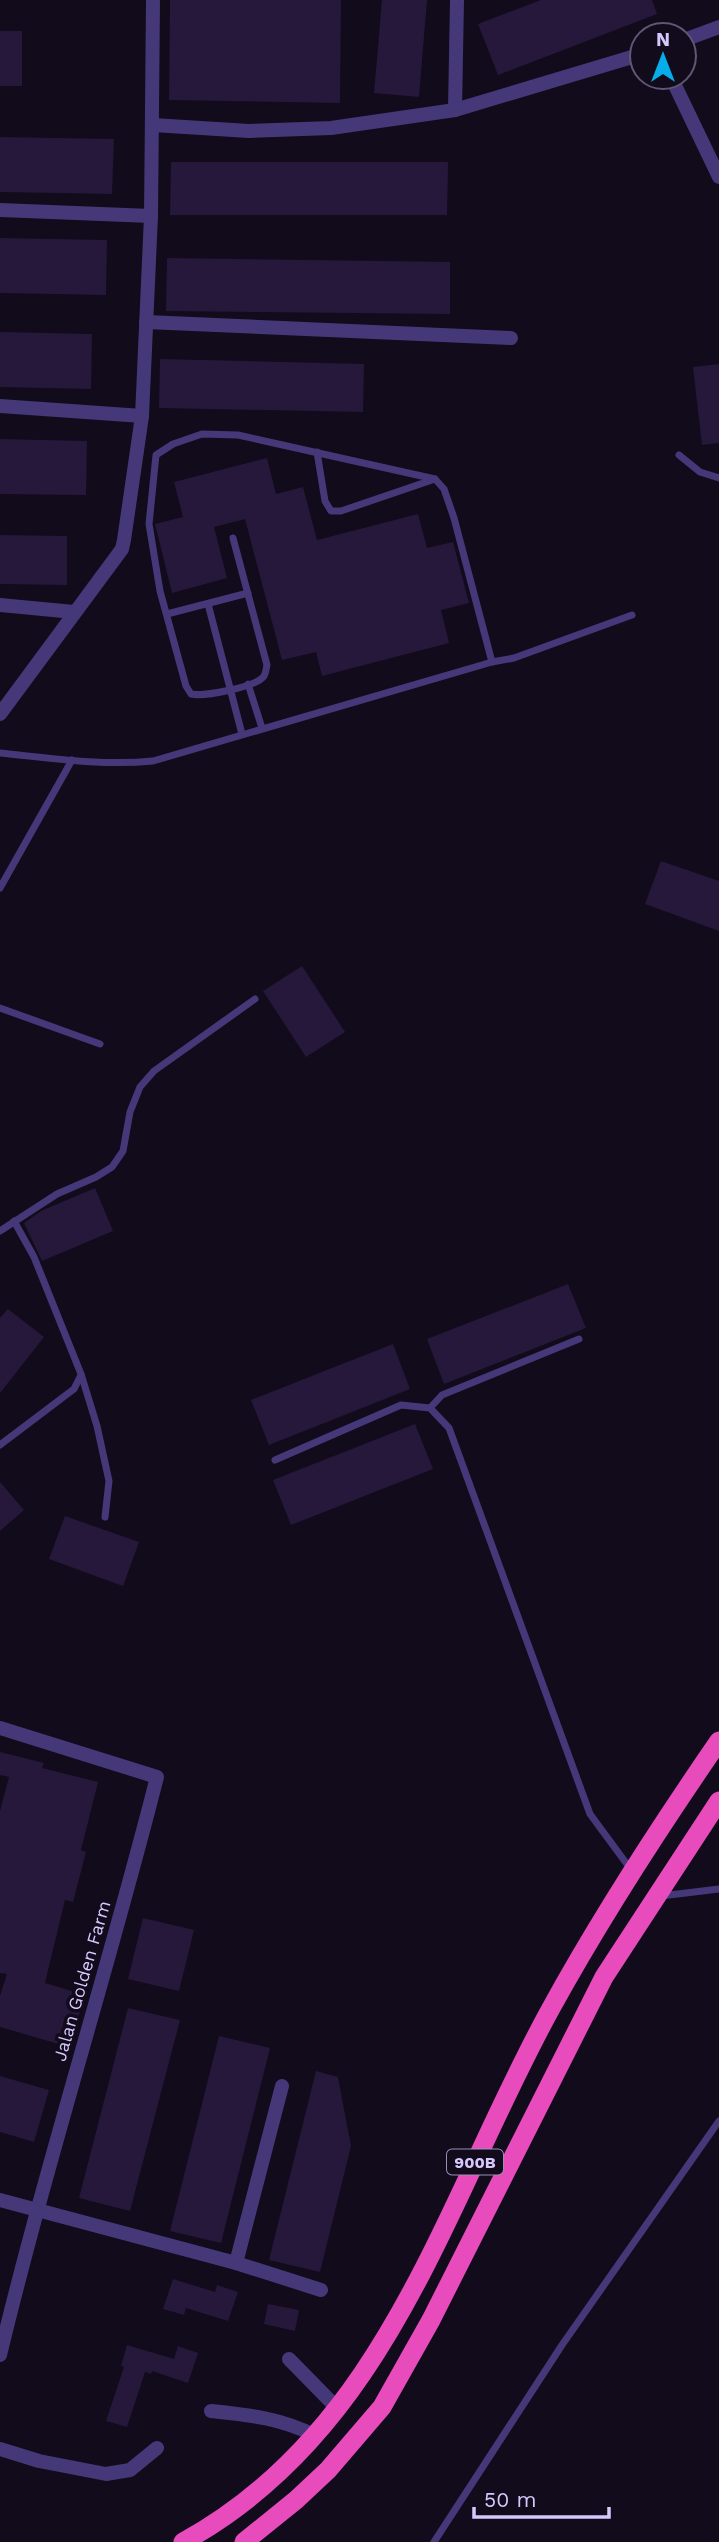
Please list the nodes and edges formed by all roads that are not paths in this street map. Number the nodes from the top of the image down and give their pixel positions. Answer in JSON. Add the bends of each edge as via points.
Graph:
{"nodes":[{"id":1,"x":153,"y":0,"type":"edge"},
{"id":2,"x":457,"y":0,"type":"edge"},
{"id":3,"x":719,"y":27,"type":"edge"},
{"id":4,"x":698,"y":35,"type":"edge"},
{"id":5,"x":628,"y":58,"type":"edge"},
{"id":6,"x":678,"y":91,"type":"edge"},
{"id":7,"x":455,"y":110,"type":"junction"},
{"id":8,"x":153,"y":125,"type":"junction"},
{"id":9,"x":719,"y":177,"type":"edge"},
{"id":10,"x":0,"y":210,"type":"edge"},
{"id":11,"x":151,"y":216,"type":"junction"},
{"id":12,"x":146,"y":322,"type":"junction"},
{"id":13,"x":510,"y":338,"type":"dead end"},
{"id":14,"x":0,"y":406,"type":"edge"},
{"id":15,"x":142,"y":416,"type":"junction"},
{"id":16,"x":317,"y":452,"type":"junction"},
{"id":17,"x":679,"y":455,"type":"dead end"},
{"id":18,"x":719,"y":478,"type":"edge"},
{"id":19,"x":435,"y":479,"type":"junction"},
{"id":20,"x":233,"y":538,"type":"dead end"},
{"id":21,"x":248,"y":593,"type":"junction"},
{"id":22,"x":208,"y":604,"type":"junction"},
{"id":23,"x":0,"y":605,"type":"edge"},
{"id":24,"x":74,"y":612,"type":"junction"},
{"id":25,"x":167,"y":614,"type":"junction"},
{"id":26,"x":632,"y":615,"type":"dead end"},
{"id":27,"x":492,"y":662,"type":"junction"},
{"id":28,"x":248,"y":684,"type":"junction"},
{"id":29,"x":229,"y":690,"type":"junction"},
{"id":30,"x":0,"y":715,"type":"edge"},
{"id":31,"x":262,"y":728,"type":"junction"},
{"id":32,"x":242,"y":734,"type":"junction"},
{"id":33,"x":0,"y":753,"type":"edge"},
{"id":34,"x":72,"y":760,"type":"junction"},
{"id":35,"x":0,"y":888,"type":"edge"},
{"id":36,"x":255,"y":999,"type":"dead end"},
{"id":37,"x":0,"y":1008,"type":"edge"},
{"id":38,"x":100,"y":1044,"type":"dead end"},
{"id":39,"x":14,"y":1221,"type":"junction"},
{"id":40,"x":0,"y":1231,"type":"edge"},
{"id":41,"x":579,"y":1339,"type":"dead end"},
{"id":42,"x":81,"y":1374,"type":"junction"},
{"id":43,"x":430,"y":1408,"type":"junction"},
{"id":44,"x":0,"y":1446,"type":"edge"},
{"id":45,"x":275,"y":1460,"type":"dead end"},
{"id":46,"x":105,"y":1517,"type":"dead end"},
{"id":47,"x":0,"y":1728,"type":"edge"},
{"id":48,"x":719,"y":1741,"type":"edge"},
{"id":49,"x":719,"y":1801,"type":"edge"},
{"id":50,"x":632,"y":1872,"type":"junction"},
{"id":51,"x":719,"y":1889,"type":"edge"},
{"id":52,"x":654,"y":1897,"type":"junction"},
{"id":53,"x":282,"y":2086,"type":"dead end"},
{"id":54,"x":719,"y":2121,"type":"edge"},
{"id":55,"x":0,"y":2200,"type":"edge"},
{"id":56,"x":36,"y":2211,"type":"junction"},
{"id":57,"x":236,"y":2263,"type":"junction"},
{"id":58,"x":321,"y":2290,"type":"dead end"},
{"id":59,"x":0,"y":2355,"type":"edge"},
{"id":60,"x":289,"y":2359,"type":"dead end"},
{"id":61,"x":338,"y":2409,"type":"junction"},
{"id":62,"x":211,"y":2411,"type":"dead end"},
{"id":63,"x":316,"y":2435,"type":"junction"},
{"id":64,"x":157,"y":2448,"type":"dead end"},
{"id":65,"x":0,"y":2449,"type":"edge"},
{"id":66,"x":183,"y":2542,"type":"edge"},
{"id":67,"x":244,"y":2542,"type":"edge"},
{"id":68,"x":434,"y":2542,"type":"edge"}],
"edges":[{"from":1,"to":8,"type":"street"},
{"from":2,"to":7,"type":"street"},
{"from":3,"to":4,"type":"street"},
{"from":5,"to":7,"type":"street"},
{"from":6,"to":9,"type":"street"},
{"from":7,"to":8,"type":"street","via":[[331,128],[249,131]]},
{"from":8,"to":11,"type":"street"},
{"from":10,"to":11,"type":"street"},
{"from":11,"to":12,"type":"street"},
{"from":12,"to":13,"type":"street"},
{"from":12,"to":15,"type":"street"},
{"from":14,"to":15,"type":"street"},
{"from":15,"to":24,"type":"street","via":[[122,549]]},
{"from":16,"to":19,"type":"lane"},
{"from":16,"to":19,"type":"lane","via":[[325,501],[331,511]]},
{"from":16,"to":25,"type":"lane","via":[[238,435],[202,434],[156,456],[149,524]]},
{"from":17,"to":18,"type":"lane","via":[[699,472]]},
{"from":19,"to":27,"type":"lane","via":[[444,489],[454,518]]},
{"from":20,"to":21,"type":"lane"},
{"from":21,"to":22,"type":"lane"},
{"from":21,"to":28,"type":"lane","via":[[267,665],[262,679]]},
{"from":22,"to":25,"type":"lane"},
{"from":22,"to":29,"type":"lane"},
{"from":23,"to":24,"type":"street"},
{"from":24,"to":30,"type":"street"},
{"from":25,"to":29,"type":"lane","via":[[191,694]]},
{"from":26,"to":27,"type":"lane"},
{"from":27,"to":31,"type":"lane"},
{"from":28,"to":29,"type":"lane"},
{"from":28,"to":31,"type":"lane"},
{"from":29,"to":32,"type":"lane"},
{"from":31,"to":32,"type":"lane"},
{"from":32,"to":34,"type":"lane","via":[[153,761]]},
{"from":33,"to":34,"type":"lane"},
{"from":34,"to":35,"type":"lane"},
{"from":36,"to":39,"type":"lane","via":[[155,1071],[140,1087],[123,1151],[112,1167]]},
{"from":37,"to":38,"type":"lane"},
{"from":39,"to":40,"type":"lane"},
{"from":39,"to":42,"type":"lane","via":[[34,1257]]},
{"from":41,"to":43,"type":"lane","via":[[442,1395]]},
{"from":42,"to":44,"type":"lane","via":[[74,1389]]},
{"from":42,"to":46,"type":"lane","via":[[109,1480]]},
{"from":43,"to":45,"type":"lane","via":[[401,1405]]},
{"from":43,"to":50,"type":"lane","via":[[449,1428],[590,1814]]},
{"from":47,"to":56,"type":"street","name":"Jalan Golden Farm","via":[[158,1777]]},
{"from":48,"to":50,"type":"highway","number":"900B"},
{"from":49,"to":52,"type":"highway"},
{"from":50,"to":61,"type":"highway","number":"900B","via":[[550,2011],[407,2304]]},
{"from":51,"to":52,"type":"lane"},
{"from":52,"to":67,"type":"highway","via":[[604,1978],[431,2320],[382,2407],[328,2470]]},
{"from":53,"to":57,"type":"street"},
{"from":54,"to":68,"type":"lane","via":[[562,2345]]},
{"from":55,"to":56,"type":"street"},
{"from":56,"to":57,"type":"street"},
{"from":56,"to":59,"type":"street","name":"Jalan Golden Farm"},
{"from":57,"to":58,"type":"street"},
{"from":60,"to":61,"type":"street"},
{"from":61,"to":63,"type":"highway","number":"900B"},
{"from":62,"to":63,"type":"street","via":[[258,2416]]},
{"from":63,"to":66,"type":"highway","number":"900B","via":[[255,2492]]},
{"from":64,"to":65,"type":"street","via":[[130,2470],[106,2474]]}]}
